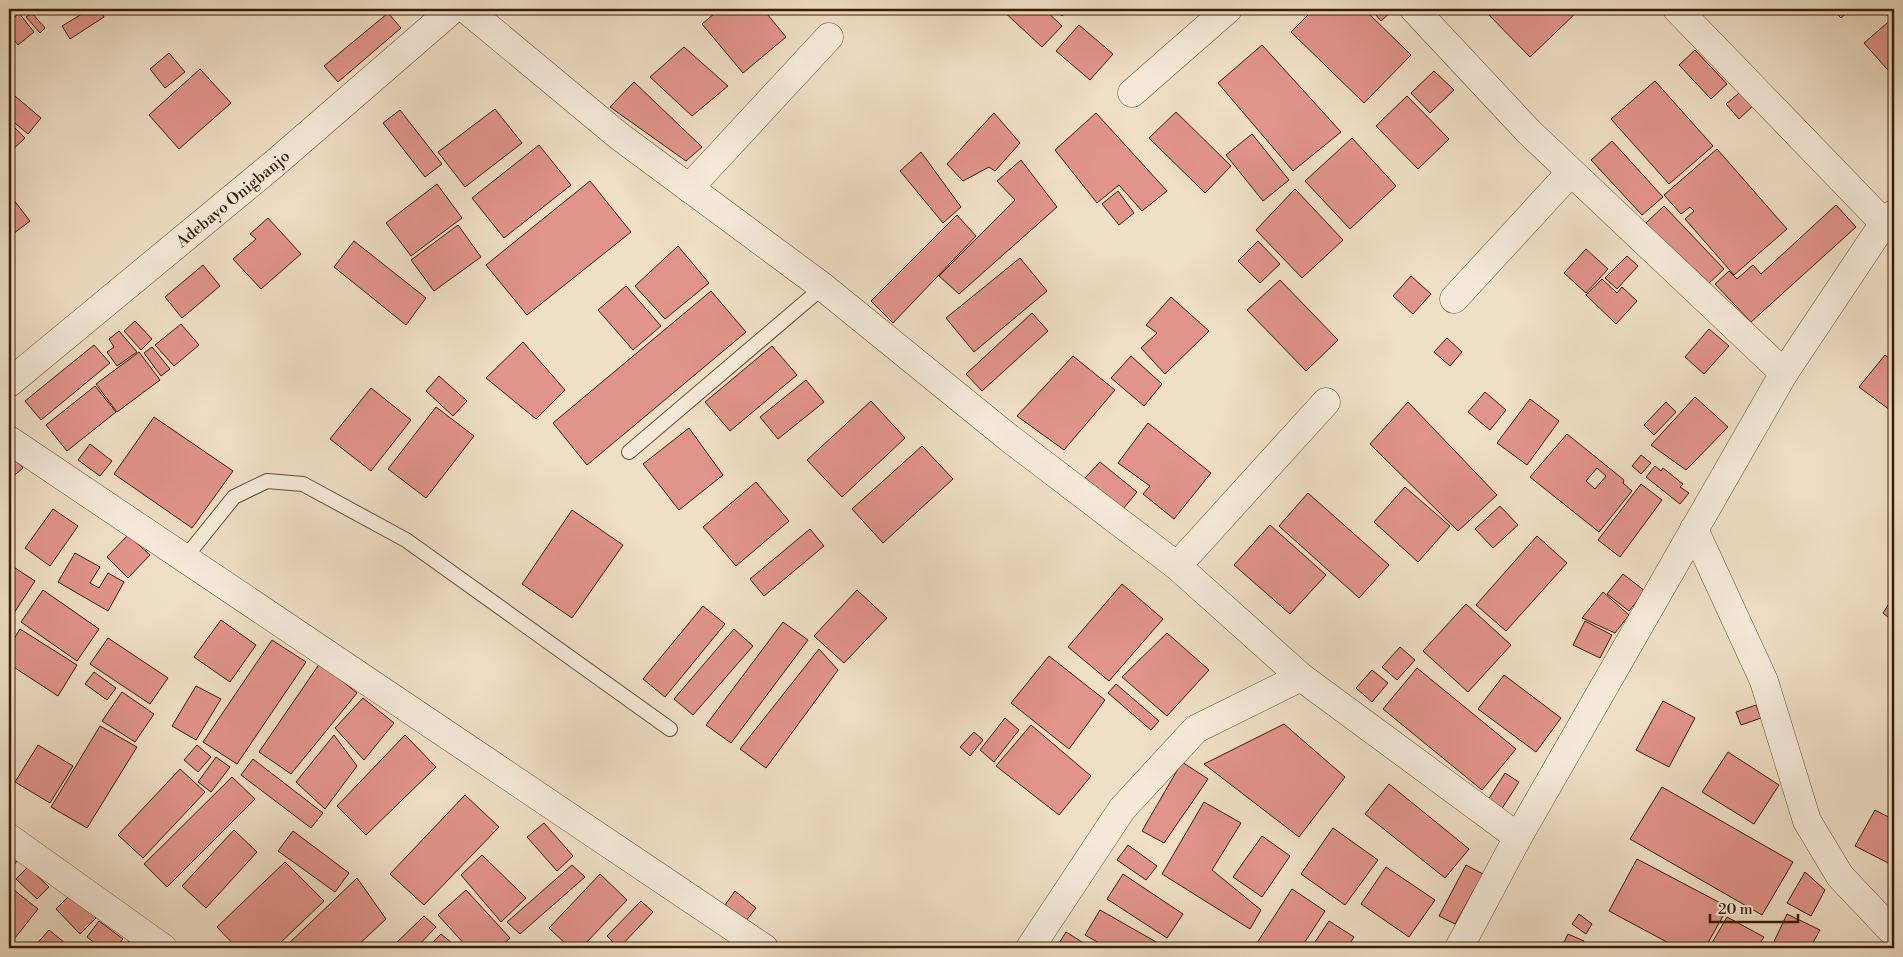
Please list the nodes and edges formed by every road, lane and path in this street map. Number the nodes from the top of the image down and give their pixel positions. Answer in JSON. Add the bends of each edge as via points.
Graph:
{"nodes":[{"id":1,"x":453,"y":9,"type":"edge"},
{"id":2,"x":466,"y":9,"type":"edge"},
{"id":3,"x":1414,"y":9,"type":"edge"},
{"id":4,"x":1677,"y":9,"type":"edge"},
{"id":5,"x":1226,"y":10,"type":"edge"},
{"id":6,"x":829,"y":37,"type":"dead end"},
{"id":7,"x":1132,"y":93,"type":"dead end"},
{"id":8,"x":1571,"y":172,"type":"junction"},
{"id":9,"x":689,"y":188,"type":"junction"},
{"id":10,"x":1891,"y":223,"type":"edge"},
{"id":11,"x":823,"y":287,"type":"junction"},
{"id":12,"x":1454,"y":299,"type":"dead end"},
{"id":13,"x":1784,"y":373,"type":"junction"},
{"id":14,"x":9,"y":383,"type":"edge"},
{"id":15,"x":1326,"y":402,"type":"dead end"},
{"id":16,"x":9,"y":440,"type":"edge"},
{"id":17,"x":629,"y":452,"type":"dead end"},
{"id":18,"x":1694,"y":529,"type":"junction"},
{"id":19,"x":184,"y":559,"type":"junction"},
{"id":20,"x":1177,"y":566,"type":"junction"},
{"id":21,"x":1301,"y":677,"type":"junction"},
{"id":22,"x":670,"y":729,"type":"dead end"},
{"id":23,"x":9,"y":838,"type":"edge"},
{"id":24,"x":1518,"y":838,"type":"junction"},
{"id":25,"x":1892,"y":926,"type":"edge"},
{"id":26,"x":163,"y":948,"type":"edge"},
{"id":27,"x":764,"y":948,"type":"edge"},
{"id":28,"x":1030,"y":948,"type":"edge"},
{"id":29,"x":1459,"y":948,"type":"edge"}],
"edges":[{"from":1,"to":14,"type":"street","name":"Adebayo Onigbanjo","via":[[274,164]]},
{"from":2,"to":9,"type":"street","via":[[619,136]]},
{"from":3,"to":8,"type":"street","via":[[1529,132]]},
{"from":4,"to":10,"type":"street"},
{"from":5,"to":7,"type":"street"},
{"from":6,"to":9,"type":"street"},
{"from":8,"to":12,"type":"street"},
{"from":8,"to":13,"type":"street"},
{"from":9,"to":11,"type":"street"},
{"from":10,"to":13,"type":"street"},
{"from":11,"to":17,"type":"lane"},
{"from":11,"to":20,"type":"street","via":[[1009,438]]},
{"from":13,"to":18,"type":"street"},
{"from":15,"to":20,"type":"street"},
{"from":16,"to":19,"type":"street"},
{"from":18,"to":24,"type":"street"},
{"from":18,"to":25,"type":"street","via":[[1764,681],[1807,821],[1840,876]]},
{"from":19,"to":22,"type":"lane","via":[[234,497],[267,481],[303,484],[406,540]]},
{"from":19,"to":27,"type":"street"},
{"from":20,"to":21,"type":"street"},
{"from":21,"to":24,"type":"street"},
{"from":21,"to":28,"type":"street","via":[[1196,729],[1122,809]]},
{"from":23,"to":26,"type":"street"},
{"from":24,"to":29,"type":"street"}]}
